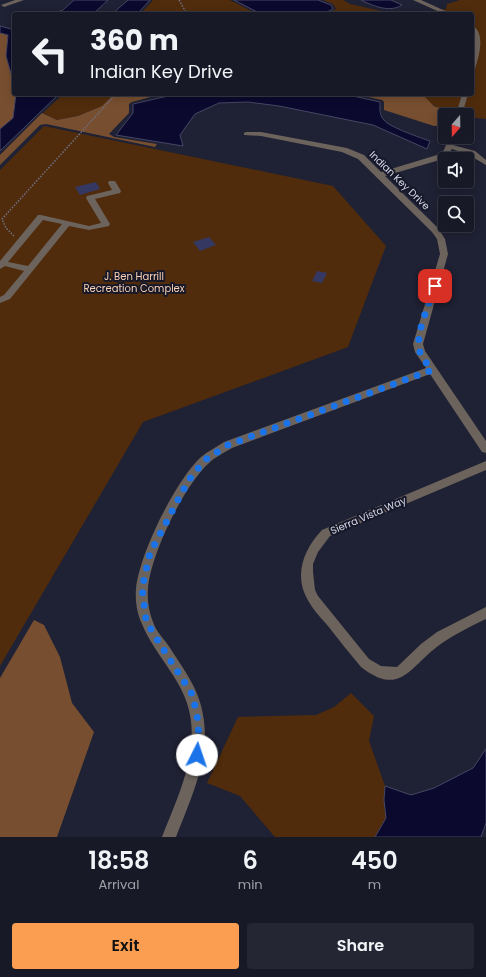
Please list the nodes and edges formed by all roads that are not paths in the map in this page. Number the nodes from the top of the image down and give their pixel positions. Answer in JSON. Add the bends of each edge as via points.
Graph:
{"nodes":[{"id":1,"x":21,"y":0,"type":"edge"},
{"id":2,"x":416,"y":0,"type":"edge"},
{"id":3,"x":4,"y":5,"type":"dead end"},
{"id":4,"x":444,"y":12,"type":"edge"},
{"id":5,"x":474,"y":29,"type":"edge"},
{"id":6,"x":474,"y":62,"type":"edge"},
{"id":7,"x":464,"y":96,"type":"edge"},
{"id":8,"x":461,"y":108,"type":"edge"},
{"id":9,"x":246,"y":134,"type":"dead end"},
{"id":10,"x":450,"y":146,"type":"joint"},
{"id":11,"x":486,"y":163,"type":"edge"},
{"id":12,"x":380,"y":175,"type":"junction"},
{"id":13,"x":112,"y":183,"type":"dead end"},
{"id":14,"x":67,"y":223,"type":"junction"},
{"id":15,"x":1,"y":264,"type":"edge"},
{"id":16,"x":29,"y":269,"type":"junction"},
{"id":17,"x":0,"y":300,"type":"edge"},
{"id":18,"x":432,"y":370,"type":"junction"},
{"id":19,"x":486,"y":449,"type":"edge"},
{"id":20,"x":486,"y":465,"type":"edge"},
{"id":21,"x":486,"y":613,"type":"edge"},
{"id":22,"x":169,"y":837,"type":"edge"}],
"edges":[{"from":1,"to":3,"type":"street"},
{"from":2,"to":4,"type":"street"},
{"from":5,"to":6,"type":"street","via":[[479,44]]},
{"from":7,"to":8,"type":"street"},
{"from":9,"to":12,"type":"street","name":"Indian Key Drive","via":[[261,134],[344,150],[361,157]]},
{"from":10,"to":11,"type":"street","via":[[472,153]]},
{"from":10,"to":12,"type":"street","via":[[440,157]]},
{"from":12,"to":18,"type":"street","name":"Indian Key Drive","via":[[435,230],[444,247],[443,261],[418,344],[420,352]]},
{"from":13,"to":14,"type":"street","via":[[117,190],[90,198],[106,224],[89,228]]},
{"from":14,"to":15,"type":"street","via":[[41,217]]},
{"from":14,"to":16,"type":"street"},
{"from":15,"to":16,"type":"street"},
{"from":16,"to":17,"type":"street","via":[[7,297]]},
{"from":18,"to":19,"type":"street","name":"Indian Key Drive"},
{"from":18,"to":22,"type":"street","via":[[228,445],[205,460],[188,481],[150,553],[142,588],[146,620],[192,694],[197,715],[199,736],[193,776]]},
{"from":20,"to":21,"type":"street","name":"Sierra Vista Way","via":[[326,533],[311,551],[306,575],[313,599],[365,663],[384,673],[397,673],[437,639]]}]}
